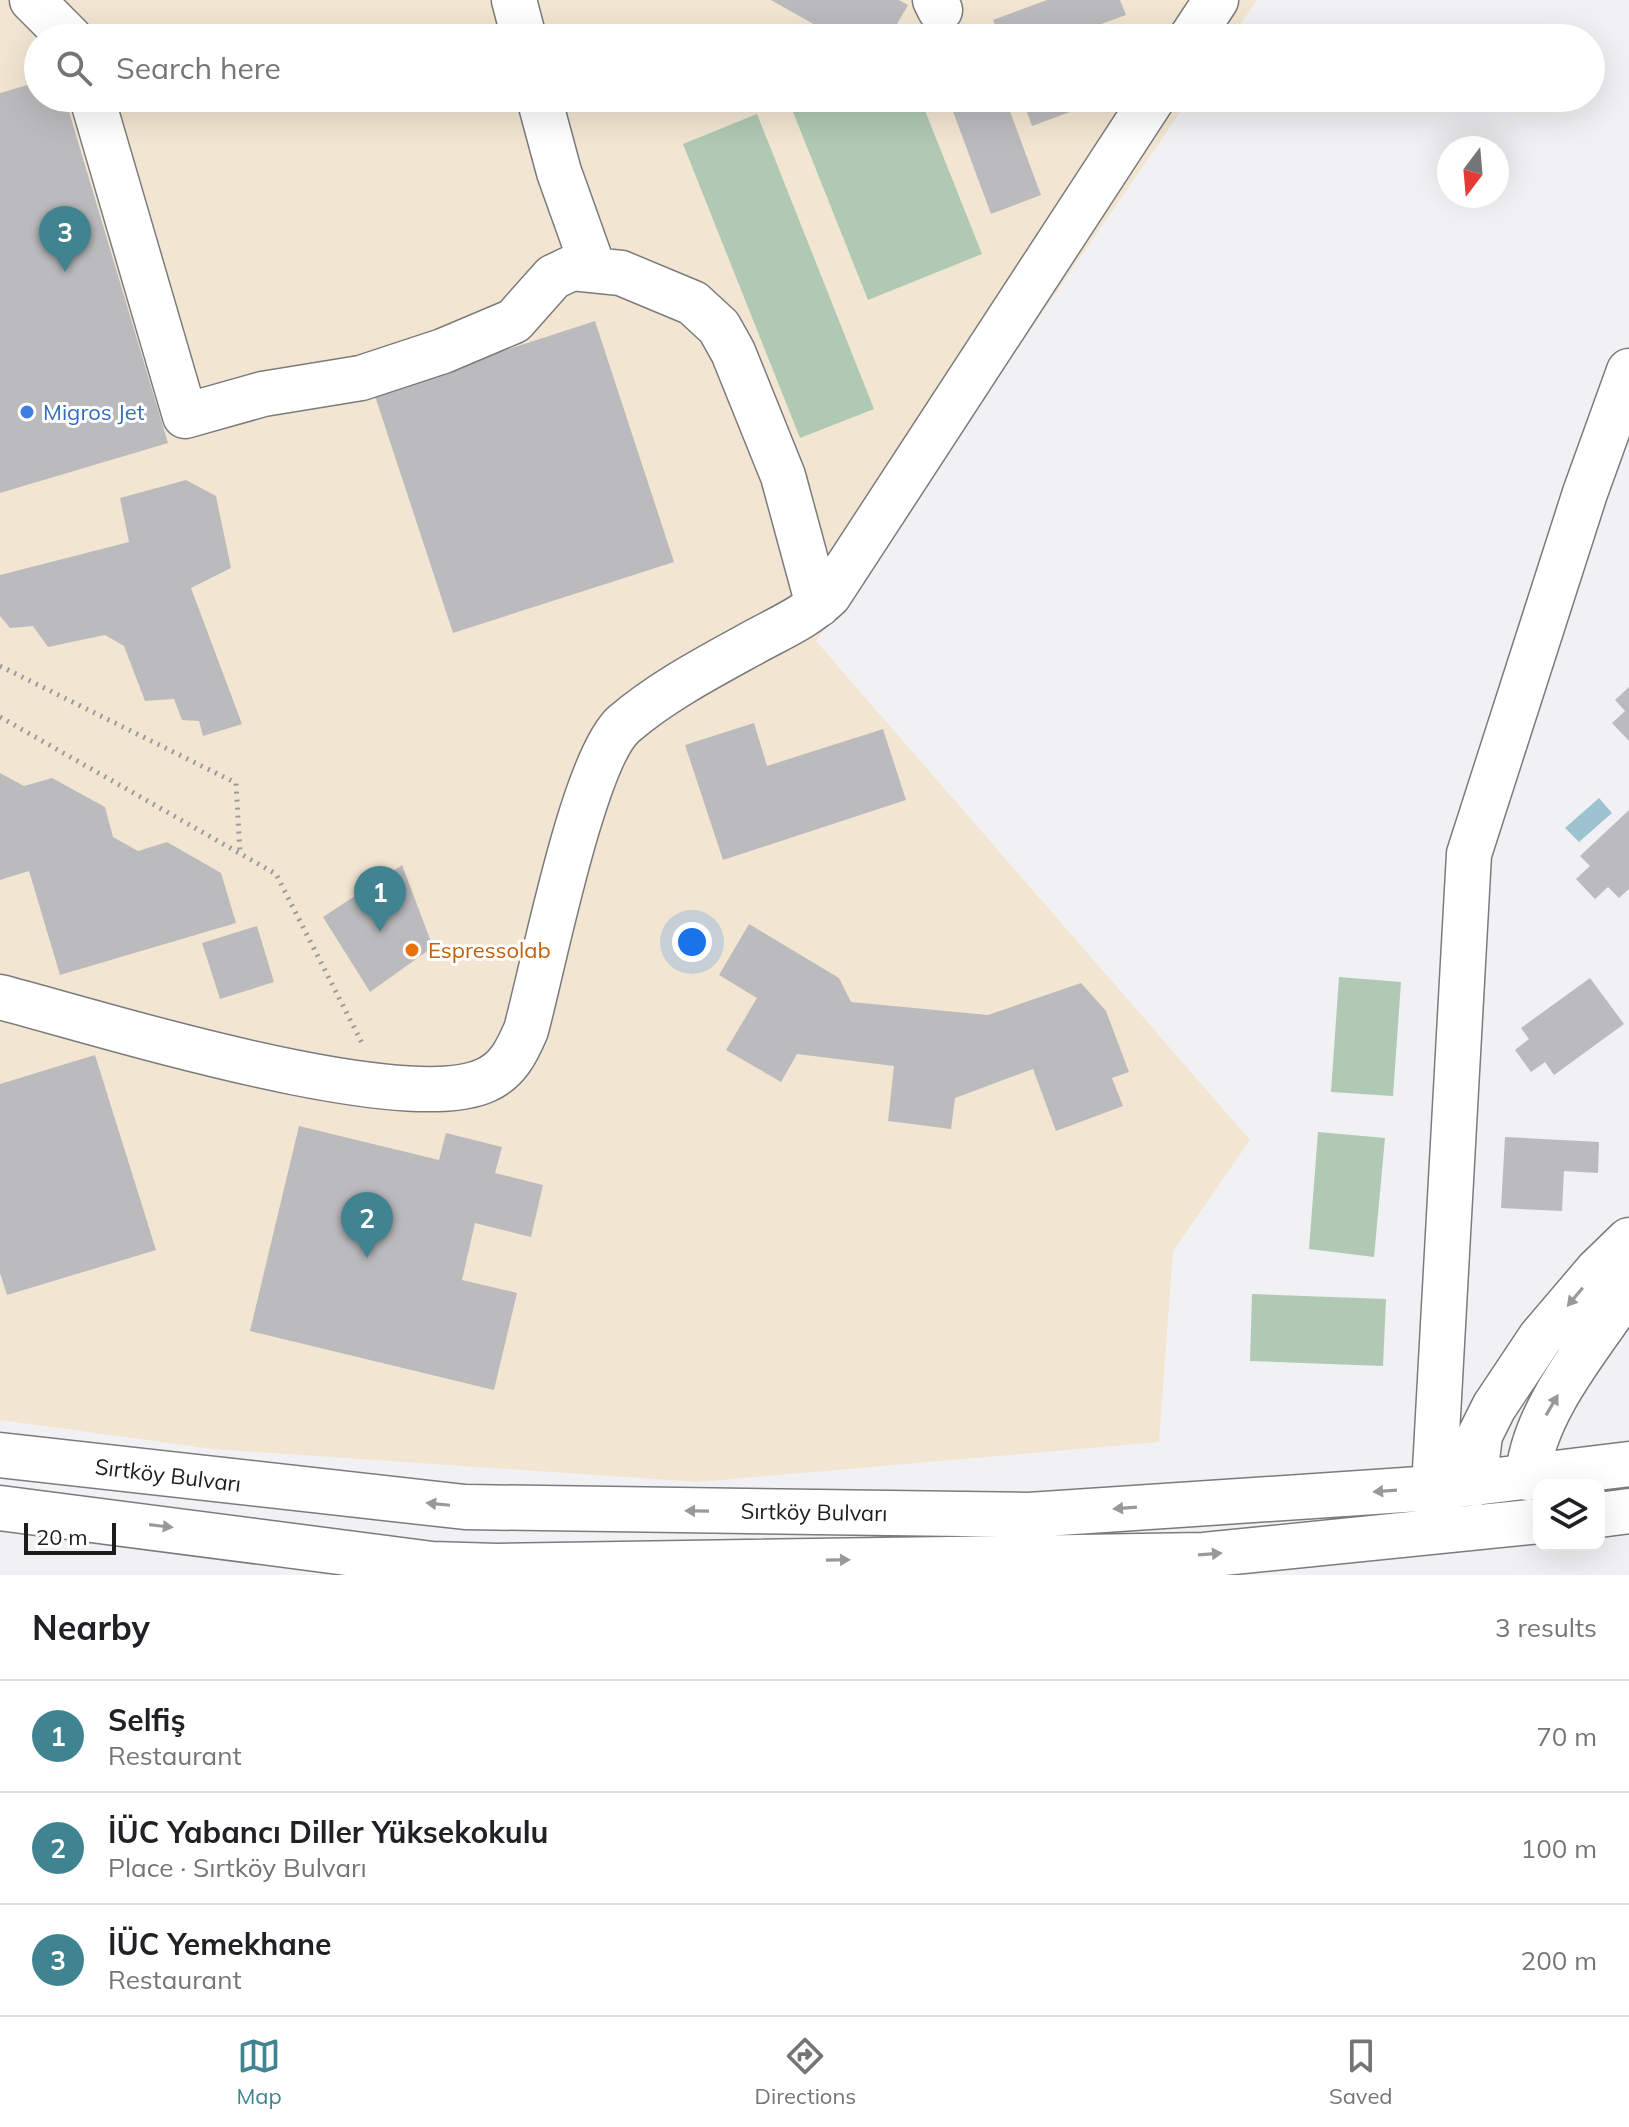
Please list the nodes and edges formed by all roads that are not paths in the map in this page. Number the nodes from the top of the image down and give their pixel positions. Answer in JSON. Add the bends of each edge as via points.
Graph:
{"nodes":[{"id":1,"x":32,"y":0,"type":"edge"},
{"id":2,"x":514,"y":0,"type":"edge"},
{"id":3,"x":1216,"y":0,"type":"edge"},
{"id":4,"x":56,"y":24,"type":"edge"},
{"id":5,"x":520,"y":24,"type":"edge"},
{"id":6,"x":1200,"y":24,"type":"edge"},
{"id":7,"x":96,"y":112,"type":"edge"},
{"id":8,"x":543,"y":112,"type":"edge"},
{"id":9,"x":1144,"y":112,"type":"edge"},
{"id":10,"x":594,"y":270,"type":"junction"},
{"id":11,"x":1629,"y":371,"type":"edge"},
{"id":12,"x":818,"y":605,"type":"junction"},
{"id":13,"x":0,"y":997,"type":"edge"},
{"id":14,"x":1629,"y":1240,"type":"edge"},
{"id":15,"x":1629,"y":1288,"type":"edge"},
{"id":16,"x":0,"y":1455,"type":"edge"},
{"id":17,"x":1629,"y":1464,"type":"edge"},
{"id":18,"x":1528,"y":1478,"type":"junction"},
{"id":19,"x":1454,"y":1486,"type":"junction"},
{"id":20,"x":0,"y":1508,"type":"edge"},
{"id":21,"x":1533,"y":1509,"type":"edge"},
{"id":22,"x":1629,"y":1511,"type":"edge"},
{"id":23,"x":1605,"y":1514,"type":"edge"},
{"id":24,"x":1533,"y":1521,"type":"edge"},
{"id":25,"x":1435,"y":1532,"type":"junction"},
{"id":26,"x":434,"y":1569,"type":"edge"},
{"id":27,"x":536,"y":1570,"type":"edge"}],
"edges":[{"from":1,"to":4,"type":"main road"},
{"from":2,"to":5,"type":"main road"},
{"from":3,"to":6,"type":"main road"},
{"from":7,"to":10,"type":"main road","via":[[185,416],[263,394],[361,378],[443,351],[514,321],[553,277],[572,268]]},
{"from":8,"to":10,"type":"main road"},
{"from":9,"to":12,"type":"main road"},
{"from":10,"to":12,"type":"main road","via":[[621,273],[693,303],[719,327],[783,476]]},
{"from":11,"to":19,"type":"main road","via":[[1469,854]]},
{"from":12,"to":13,"type":"main road","via":[[805,618],[676,687],[611,738],[578,827],[517,1053],[504,1068],[471,1086],[430,1090],[350,1084]]},
{"from":14,"to":19,"type":"main road","one_way":true,"via":[[1540,1338],[1494,1407]]},
{"from":18,"to":15,"type":"main road","one_way":true,"via":[[1548,1410]]},
{"from":19,"to":16,"type":"main road","name":"Sırtköy Bulvarı","one_way":true,"via":[[1029,1515],[465,1507]]},
{"from":17,"to":18,"type":"main road","name":"Sırtköy Bulvarı"},
{"from":18,"to":19,"type":"main road","name":"Sırtköy Bulvarı"},
{"from":18,"to":21,"type":"main road"},
{"from":19,"to":25,"type":"main road"},
{"from":20,"to":26,"type":"main road","one_way":true},
{"from":22,"to":23,"type":"main road"},
{"from":24,"to":25,"type":"main road"},
{"from":27,"to":25,"type":"main road","one_way":true,"via":[[1204,1555]]},
{"from":26,"to":27,"type":"main road"}]}
